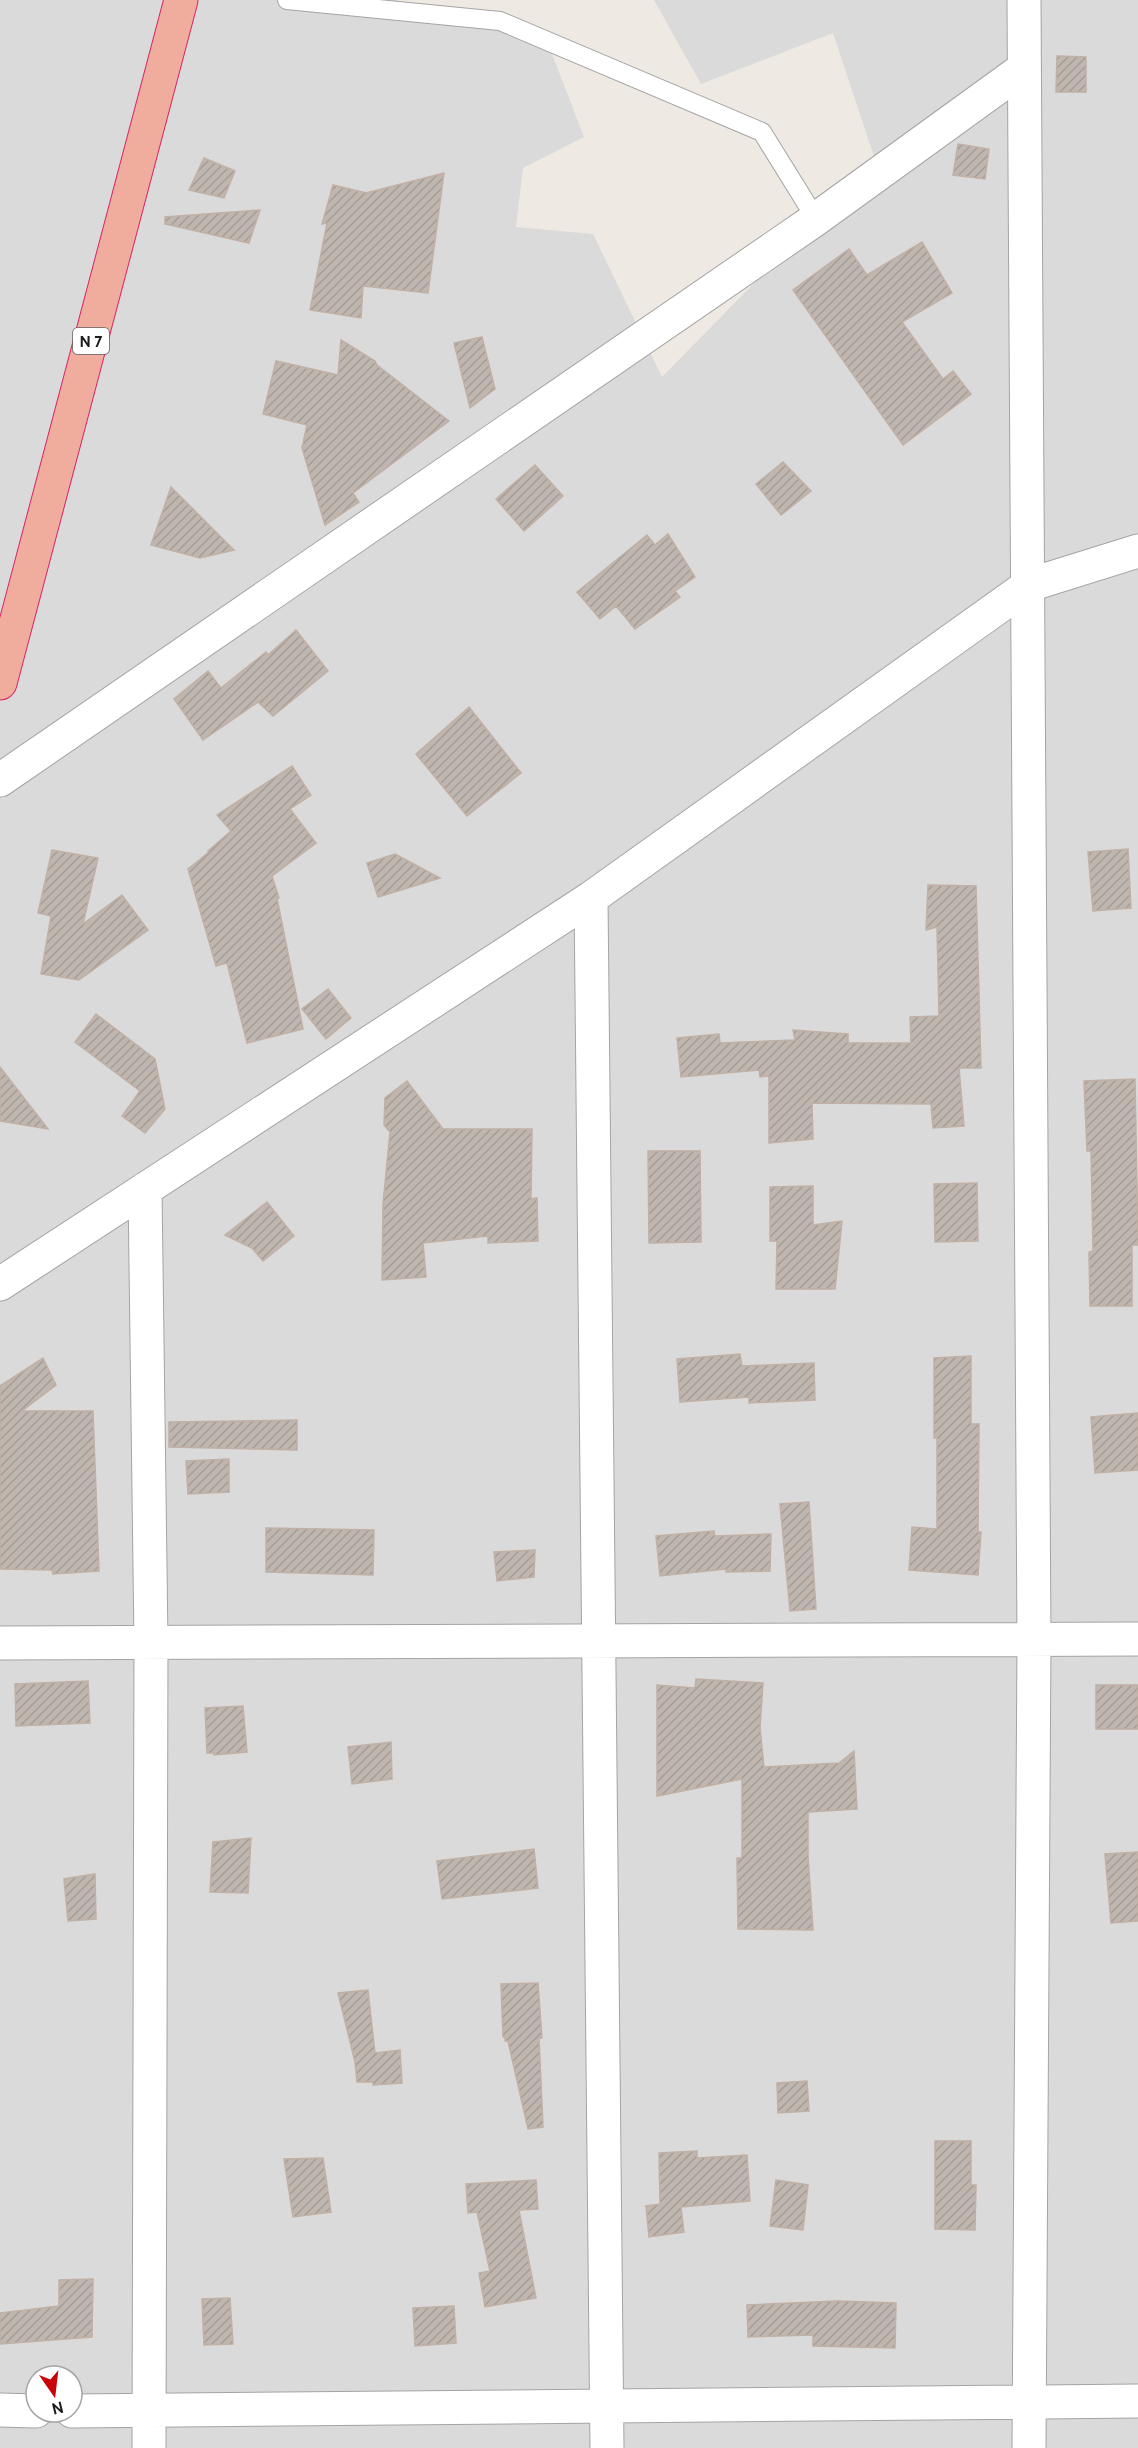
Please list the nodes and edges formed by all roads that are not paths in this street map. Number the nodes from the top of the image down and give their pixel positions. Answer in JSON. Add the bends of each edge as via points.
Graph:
{"nodes":[{"id":1,"x":181,"y":0,"type":"edge"},
{"id":2,"x":287,"y":0,"type":"edge"},
{"id":3,"x":1024,"y":0,"type":"edge"},
{"id":4,"x":1023,"y":69,"type":"junction"},
{"id":5,"x":816,"y":219,"type":"junction"},
{"id":6,"x":1138,"y":551,"type":"edge"},
{"id":7,"x":1029,"y":585,"type":"junction"},
{"id":8,"x":0,"y":683,"type":"edge"},
{"id":9,"x":0,"y":780,"type":"edge"},
{"id":10,"x":591,"y":898,"type":"junction"},
{"id":11,"x":145,"y":1189,"type":"junction"},
{"id":12,"x":0,"y":1284,"type":"edge"},
{"id":13,"x":1138,"y":1639,"type":"edge"},
{"id":14,"x":1034,"y":1640,"type":"junction"},
{"id":15,"x":598,"y":1641,"type":"junction"},
{"id":16,"x":0,"y":1643,"type":"edge"},
{"id":17,"x":151,"y":1643,"type":"junction"},
{"id":18,"x":1138,"y":2402,"type":"edge"},
{"id":19,"x":1029,"y":2403,"type":"junction"},
{"id":20,"x":607,"y":2407,"type":"junction"},
{"id":21,"x":0,"y":2410,"type":"edge"},
{"id":22,"x":24,"y":2411,"type":"edge"},
{"id":23,"x":84,"y":2411,"type":"edge"},
{"id":24,"x":149,"y":2412,"type":"junction"},
{"id":25,"x":148,"y":2448,"type":"edge"},
{"id":26,"x":607,"y":2448,"type":"edge"},
{"id":27,"x":1029,"y":2448,"type":"edge"}],
"edges":[{"from":1,"to":8,"type":"highway","number":"N 7"},
{"from":2,"to":5,"type":"lane","via":[[500,21],[762,132]]},
{"from":3,"to":4,"type":"street"},
{"from":4,"to":5,"type":"street"},
{"from":4,"to":7,"type":"street"},
{"from":5,"to":9,"type":"street"},
{"from":6,"to":7,"type":"street"},
{"from":7,"to":10,"type":"street"},
{"from":7,"to":14,"type":"street"},
{"from":10,"to":11,"type":"street"},
{"from":10,"to":15,"type":"street"},
{"from":11,"to":12,"type":"street"},
{"from":11,"to":17,"type":"street"},
{"from":13,"to":14,"type":"street"},
{"from":14,"to":15,"type":"street"},
{"from":14,"to":19,"type":"street"},
{"from":15,"to":17,"type":"street"},
{"from":15,"to":20,"type":"street"},
{"from":16,"to":17,"type":"street"},
{"from":17,"to":24,"type":"street"},
{"from":18,"to":19,"type":"street"},
{"from":19,"to":20,"type":"street"},
{"from":19,"to":27,"type":"street"},
{"from":20,"to":24,"type":"street"},
{"from":20,"to":26,"type":"street"},
{"from":21,"to":22,"type":"street"},
{"from":23,"to":24,"type":"street"},
{"from":24,"to":25,"type":"street"}]}
